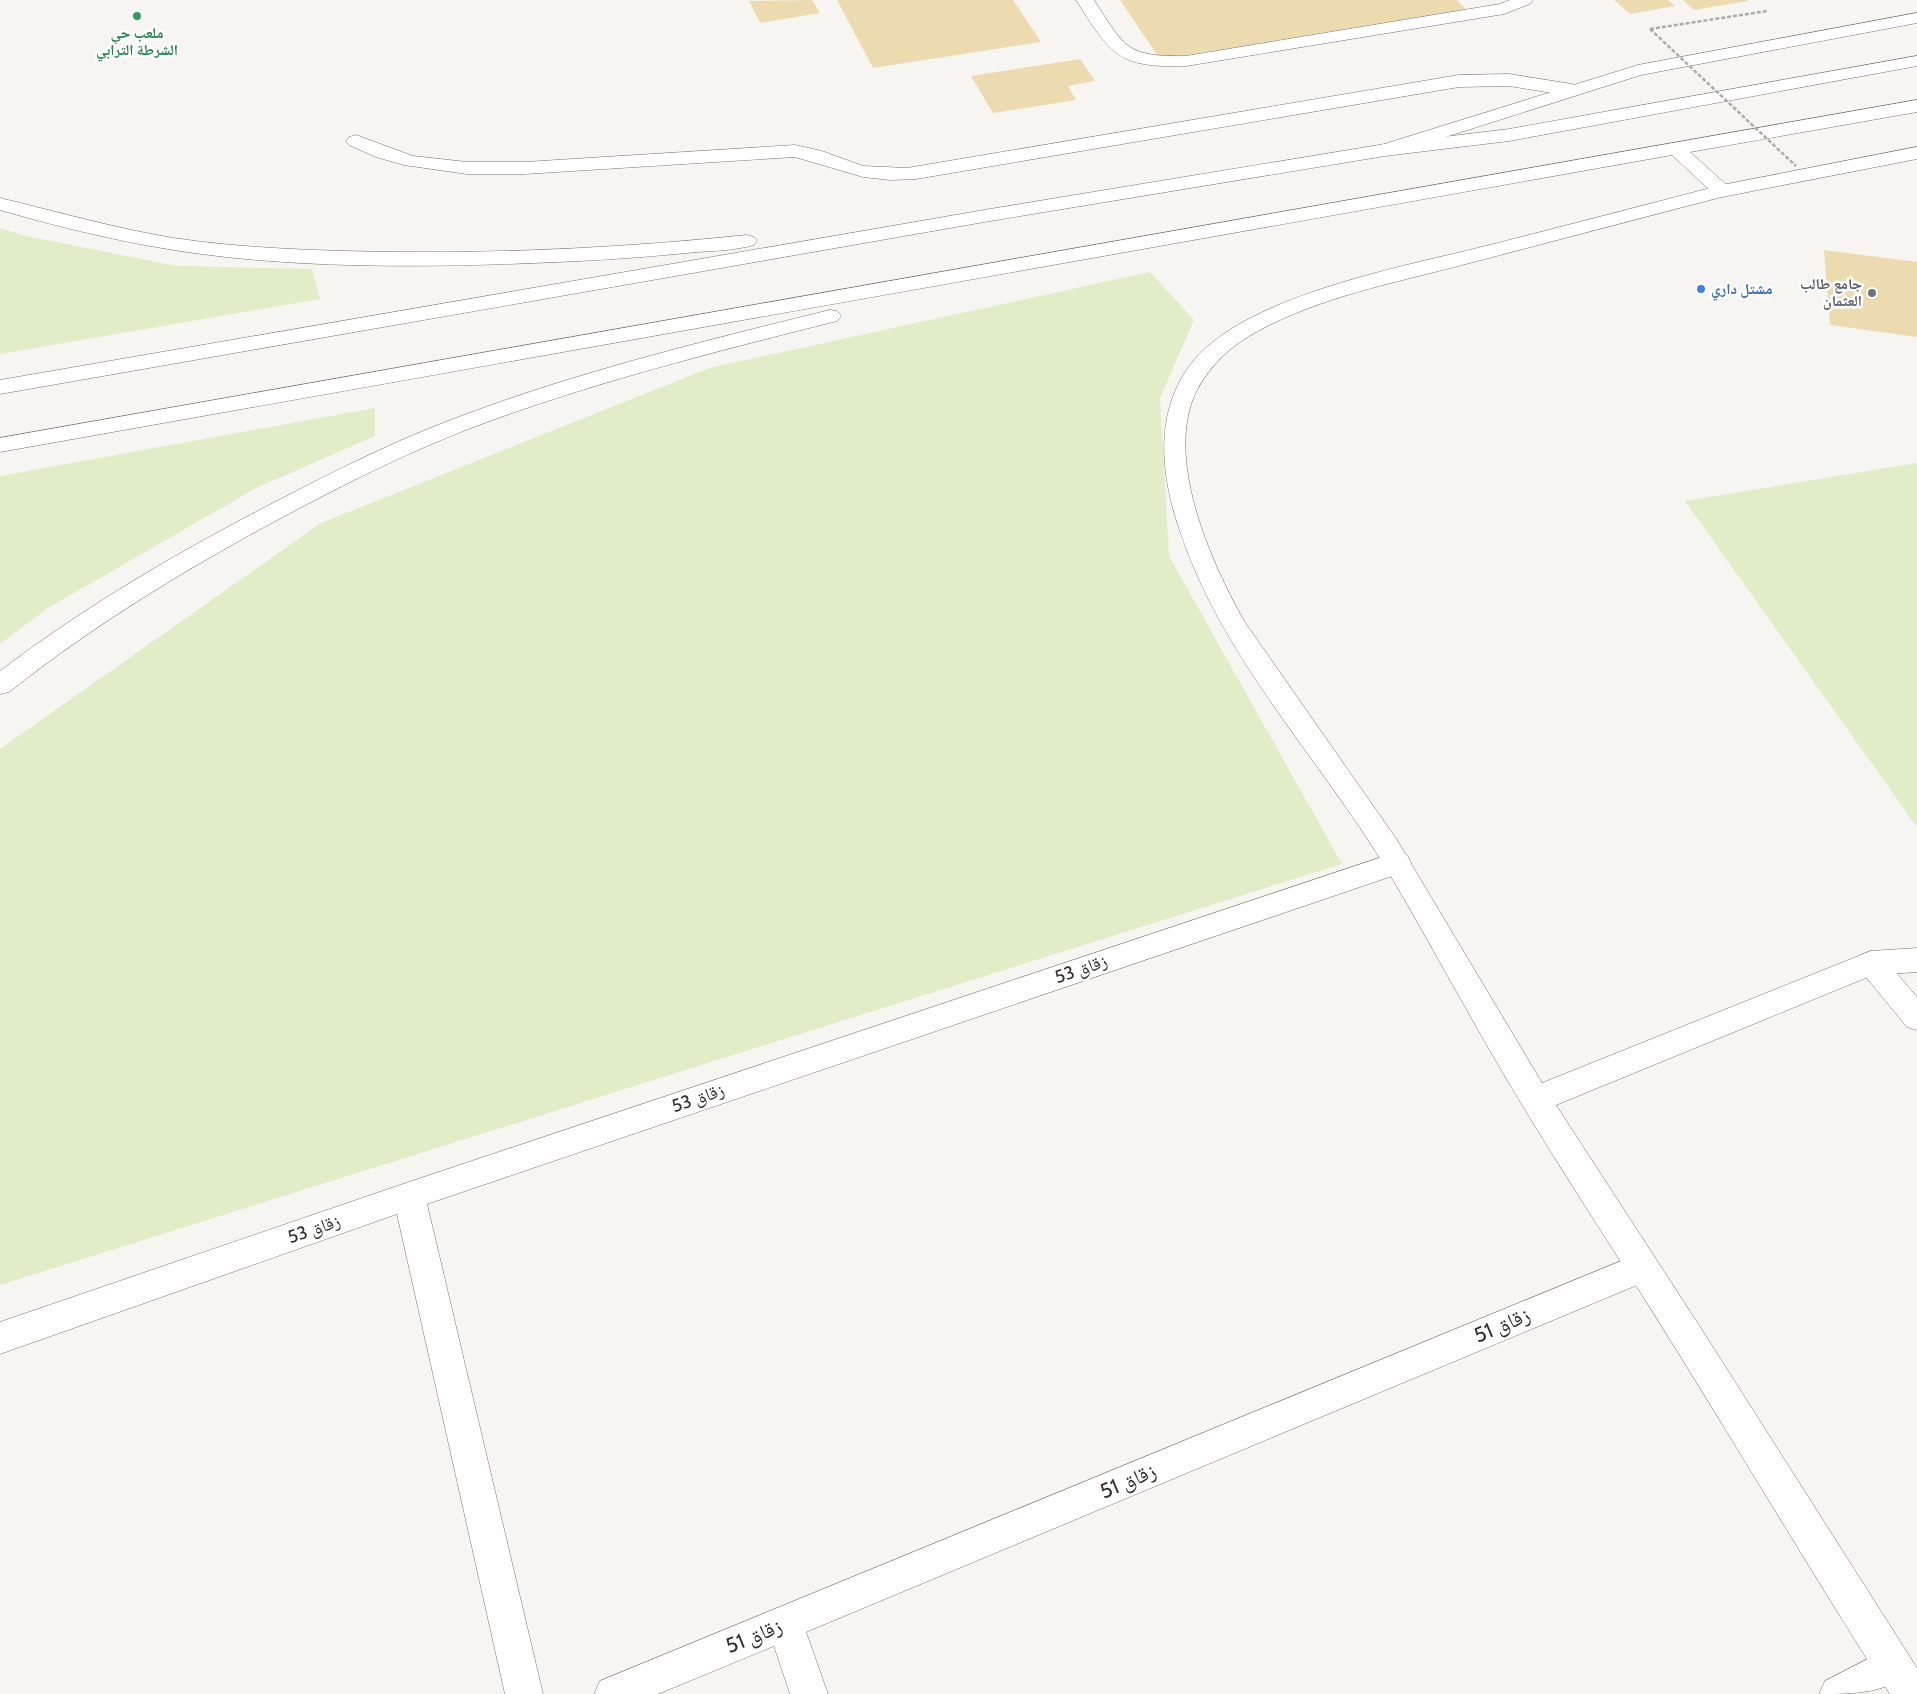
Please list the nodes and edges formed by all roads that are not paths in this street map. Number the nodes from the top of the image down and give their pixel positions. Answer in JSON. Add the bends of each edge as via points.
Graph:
{"nodes":[{"id":1,"x":1085,"y":0,"type":"edge"},
{"id":2,"x":1524,"y":0,"type":"edge"},
{"id":3,"x":1917,"y":18,"type":"edge"},
{"id":4,"x":1917,"y":61,"type":"edge"},
{"id":5,"x":1572,"y":90,"type":"junction"},
{"id":6,"x":1917,"y":106,"type":"edge"},
{"id":7,"x":356,"y":141,"type":"dead end"},
{"id":8,"x":1676,"y":149,"type":"junction"},
{"id":9,"x":1385,"y":150,"type":"junction"},
{"id":10,"x":1917,"y":153,"type":"edge"},
{"id":11,"x":1722,"y":191,"type":"junction"},
{"id":12,"x":0,"y":204,"type":"edge"},
{"id":13,"x":990,"y":215,"type":"junction"},
{"id":14,"x":1050,"y":260,"type":"junction"},
{"id":15,"x":0,"y":387,"type":"edge"},
{"id":16,"x":0,"y":445,"type":"edge"},
{"id":17,"x":0,"y":685,"type":"edge"},
{"id":18,"x":1396,"y":863,"type":"junction"},
{"id":19,"x":1917,"y":960,"type":"edge"},
{"id":20,"x":1871,"y":964,"type":"junction"},
{"id":21,"x":1917,"y":1018,"type":"edge"},
{"id":22,"x":1535,"y":1100,"type":"junction"},
{"id":23,"x":409,"y":1196,"type":"junction"},
{"id":24,"x":1643,"y":1267,"type":"junction"},
{"id":25,"x":0,"y":1338,"type":"edge"},
{"id":26,"x":786,"y":1623,"type":"junction"},
{"id":27,"x":1903,"y":1680,"type":"edge"},
{"id":28,"x":524,"y":1694,"type":"edge"},
{"id":29,"x":613,"y":1694,"type":"edge"},
{"id":30,"x":809,"y":1694,"type":"edge"},
{"id":31,"x":1838,"y":1694,"type":"edge"}],
"edges":[{"from":1,"to":2,"type":"main road","via":[[1117,49],[1133,59],[1167,62],[1504,9]]},
{"from":3,"to":5,"type":"main road","via":[[1638,70]]},
{"from":4,"to":9,"type":"main road","via":[[1510,135]]},
{"from":5,"to":7,"type":"main road","via":[[1509,80],[1459,81],[897,174],[860,171],[823,156],[795,150],[510,169],[448,168],[393,157]]},
{"from":5,"to":9,"type":"main road"},
{"from":6,"to":8,"type":"main road"},
{"from":8,"to":11,"type":"main road"},
{"from":8,"to":14,"type":"main road"},
{"from":9,"to":13,"type":"main road"},
{"from":10,"to":11,"type":"main road"},
{"from":11,"to":18,"type":"main road","via":[[1310,300],[1230,337],[1195,375],[1177,421],[1174,446],[1186,511],[1199,552],[1241,637]]},
{"from":12,"to":13,"type":"main road","via":[[66,223],[142,239],[233,251],[335,257],[538,257],[635,251]]},
{"from":13,"to":15,"type":"main road"},
{"from":14,"to":16,"type":"main road"},
{"from":14,"to":17,"type":"main road","via":[[686,353],[569,386],[462,423],[356,470],[246,526],[138,588]]},
{"from":18,"to":22,"type":"main road"},
{"from":18,"to":23,"type":"main road","name":"زقاق 53"},
{"from":19,"to":20,"type":"main road"},
{"from":20,"to":21,"type":"main road"},
{"from":20,"to":22,"type":"main road"},
{"from":22,"to":24,"type":"main road"},
{"from":23,"to":25,"type":"main road","name":"زقاق 53"},
{"from":23,"to":28,"type":"main road"},
{"from":24,"to":26,"type":"main road","name":"زقاق 51"},
{"from":24,"to":27,"type":"main road"},
{"from":26,"to":29,"type":"main road","name":"زقاق 51"},
{"from":26,"to":30,"type":"main road"},
{"from":27,"to":31,"type":"main road"}]}
